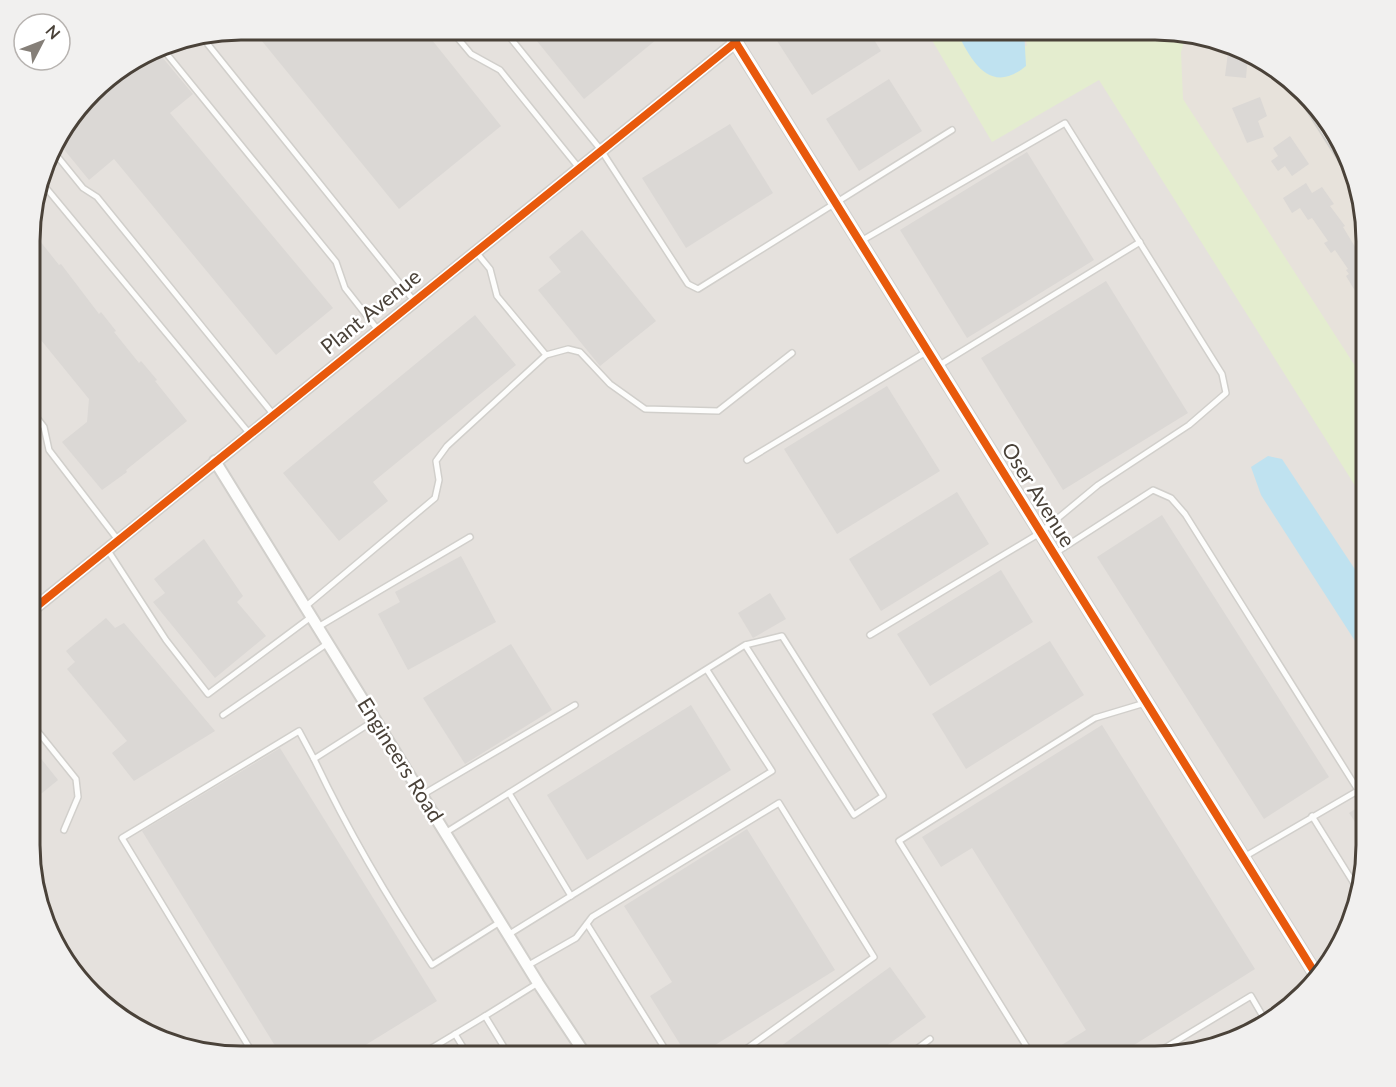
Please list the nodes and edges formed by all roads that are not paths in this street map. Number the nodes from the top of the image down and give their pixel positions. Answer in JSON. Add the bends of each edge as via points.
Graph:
{"nodes":[{"id":1,"x":460,"y":41,"type":"edge"},
{"id":2,"x":513,"y":41,"type":"edge"},
{"id":3,"x":726,"y":41,"type":"edge"},
{"id":4,"x":735,"y":41,"type":"edge"},
{"id":5,"x":207,"y":43,"type":"edge"},
{"id":6,"x":168,"y":55,"type":"edge"},
{"id":7,"x":951,"y":130,"type":"dead end"},
{"id":8,"x":601,"y":150,"type":"junction"},
{"id":9,"x":59,"y":158,"type":"edge"},
{"id":10,"x":579,"y":168,"type":"junction"},
{"id":11,"x":47,"y":189,"type":"edge"},
{"id":12,"x":836,"y":205,"type":"junction"},
{"id":13,"x":859,"y":242,"type":"junction"},
{"id":14,"x":1140,"y":242,"type":"junction"},
{"id":15,"x":476,"y":251,"type":"junction"},
{"id":16,"x":414,"y":301,"type":"junction"},
{"id":17,"x":378,"y":330,"type":"junction"},
{"id":18,"x":928,"y":351,"type":"junction"},
{"id":19,"x":792,"y":352,"type":"dead end"},
{"id":20,"x":546,"y":355,"type":"junction"},
{"id":21,"x":937,"y":367,"type":"junction"},
{"id":22,"x":273,"y":414,"type":"junction"},
{"id":23,"x":40,"y":422,"type":"edge"},
{"id":24,"x":249,"y":433,"type":"junction"},
{"id":25,"x":747,"y":460,"type":"dead end"},
{"id":26,"x":215,"y":461,"type":"junction"},
{"id":27,"x":1040,"y":533,"type":"junction"},
{"id":28,"x":470,"y":537,"type":"dead end"},
{"id":29,"x":118,"y":540,"type":"junction"},
{"id":30,"x":107,"y":549,"type":"junction"},
{"id":31,"x":1053,"y":554,"type":"junction"},
{"id":32,"x":41,"y":603,"type":"edge"},
{"id":33,"x":308,"y":612,"type":"junction"},
{"id":34,"x":318,"y":627,"type":"junction"},
{"id":35,"x":870,"y":636,"type":"dead end"},
{"id":36,"x":328,"y":643,"type":"junction"},
{"id":37,"x":745,"y":645,"type":"junction"},
{"id":38,"x":708,"y":670,"type":"junction"},
{"id":39,"x":1146,"y":703,"type":"junction"},
{"id":40,"x":575,"y":705,"type":"dead end"},
{"id":41,"x":223,"y":715,"type":"dead end"},
{"id":42,"x":375,"y":720,"type":"junction"},
{"id":43,"x":41,"y":735,"type":"edge"},
{"id":44,"x":314,"y":759,"type":"junction"},
{"id":45,"x":1355,"y":785,"type":"edge"},
{"id":46,"x":1355,"y":792,"type":"edge"},
{"id":47,"x":510,"y":793,"type":"junction"},
{"id":48,"x":422,"y":795,"type":"junction"},
{"id":49,"x":1312,"y":816,"type":"junction"},
{"id":50,"x":64,"y":830,"type":"dead end"},
{"id":51,"x":445,"y":833,"type":"junction"},
{"id":52,"x":1244,"y":857,"type":"junction"},
{"id":53,"x":1352,"y":881,"type":"edge"},
{"id":54,"x":571,"y":896,"type":"junction"},
{"id":55,"x":500,"y":921,"type":"junction"},
{"id":56,"x":587,"y":924,"type":"junction"},
{"id":57,"x":508,"y":935,"type":"junction"},
{"id":58,"x":527,"y":966,"type":"junction"},
{"id":59,"x":1313,"y":969,"type":"edge"},
{"id":60,"x":538,"y":983,"type":"junction"},
{"id":61,"x":1262,"y":1015,"type":"edge"},
{"id":62,"x":485,"y":1016,"type":"junction"},
{"id":63,"x":455,"y":1034,"type":"junction"},
{"id":64,"x":930,"y":1039,"type":"dead end"},
{"id":65,"x":1169,"y":1045,"type":"edge"},
{"id":66,"x":248,"y":1046,"type":"edge"},
{"id":67,"x":435,"y":1046,"type":"edge"},
{"id":68,"x":462,"y":1046,"type":"edge"},
{"id":69,"x":503,"y":1046,"type":"edge"},
{"id":70,"x":580,"y":1046,"type":"edge"},
{"id":71,"x":663,"y":1046,"type":"edge"},
{"id":72,"x":750,"y":1046,"type":"edge"},
{"id":73,"x":921,"y":1046,"type":"edge"},
{"id":74,"x":1026,"y":1046,"type":"edge"}],
"edges":[{"from":1,"to":10,"type":"lane","via":[[471,54],[500,70]]},
{"from":2,"to":8,"type":"lane"},
{"from":3,"to":8,"type":"street","name":"Plant Avenue"},
{"from":4,"to":12,"type":"street","name":"Oser Avenue"},
{"from":5,"to":16,"type":"lane"},
{"from":6,"to":17,"type":"lane","via":[[336,262],[345,288]]},
{"from":7,"to":12,"type":"lane"},
{"from":8,"to":10,"type":"street","name":"Plant Avenue"},
{"from":8,"to":12,"type":"lane","via":[[688,284],[698,289]]},
{"from":9,"to":22,"type":"lane","via":[[83,188],[98,197]]},
{"from":10,"to":15,"type":"street","name":"Plant Avenue"},
{"from":11,"to":24,"type":"lane"},
{"from":12,"to":13,"type":"street","name":"Oser Avenue"},
{"from":13,"to":14,"type":"lane","via":[[1065,123]]},
{"from":13,"to":18,"type":"street","name":"Oser Avenue"},
{"from":14,"to":21,"type":"lane"},
{"from":14,"to":27,"type":"lane","via":[[1222,374],[1226,393],[1189,425],[1098,485]]},
{"from":15,"to":16,"type":"street","name":"Plant Avenue"},
{"from":15,"to":20,"type":"lane","via":[[490,268],[496,296]]},
{"from":16,"to":17,"type":"street","name":"Plant Avenue"},
{"from":17,"to":22,"type":"street","name":"Plant Avenue"},
{"from":18,"to":21,"type":"street","name":"Oser Avenue"},
{"from":18,"to":25,"type":"lane"},
{"from":19,"to":20,"type":"lane","via":[[718,411],[645,409],[610,384],[580,352],[568,349]]},
{"from":20,"to":33,"type":"lane","via":[[447,446],[436,461],[439,480],[435,498]]},
{"from":21,"to":27,"type":"street","name":"Oser Avenue"},
{"from":22,"to":24,"type":"street","name":"Plant Avenue"},
{"from":23,"to":29,"type":"lane","via":[[49,450]]},
{"from":24,"to":26,"type":"street","name":"Plant Avenue"},
{"from":26,"to":29,"type":"street","name":"Plant Avenue"},
{"from":26,"to":33,"type":"street","name":"Engineers Road"},
{"from":27,"to":31,"type":"street","name":"Oser Avenue"},
{"from":27,"to":35,"type":"lane"},
{"from":28,"to":34,"type":"lane"},
{"from":29,"to":30,"type":"street","name":"Plant Avenue"},
{"from":30,"to":32,"type":"street","name":"Plant Avenue"},
{"from":30,"to":33,"type":"lane","via":[[166,640],[208,694]]},
{"from":31,"to":39,"type":"street","name":"Oser Avenue"},
{"from":31,"to":45,"type":"lane","via":[[1153,490],[1172,498]]},
{"from":33,"to":34,"type":"street","name":"Engineers Road"},
{"from":34,"to":36,"type":"street","name":"Engineers Road"},
{"from":36,"to":41,"type":"lane"},
{"from":36,"to":42,"type":"street","name":"Engineers Road"},
{"from":37,"to":37,"type":"lane","via":[[854,815],[883,796],[782,636]]},
{"from":37,"to":38,"type":"lane"},
{"from":38,"to":47,"type":"lane"},
{"from":38,"to":54,"type":"lane","via":[[772,771]]},
{"from":39,"to":52,"type":"street","name":"Oser Avenue"},
{"from":39,"to":74,"type":"lane","via":[[1095,718],[898,841]]},
{"from":40,"to":48,"type":"lane"},
{"from":42,"to":44,"type":"lane"},
{"from":42,"to":48,"type":"street","name":"Engineers Road"},
{"from":43,"to":50,"type":"lane","via":[[76,778],[78,797]]},
{"from":44,"to":55,"type":"lane","via":[[392,905],[432,965]]},
{"from":44,"to":66,"type":"lane","via":[[299,731],[122,838]]},
{"from":46,"to":49,"type":"lane"},
{"from":47,"to":51,"type":"lane"},
{"from":47,"to":54,"type":"lane"},
{"from":48,"to":51,"type":"street","name":"Engineers Road"},
{"from":49,"to":52,"type":"lane"},
{"from":49,"to":53,"type":"lane"},
{"from":51,"to":55,"type":"street","name":"Engineers Road"},
{"from":52,"to":59,"type":"street","name":"Oser Avenue"},
{"from":54,"to":57,"type":"lane"},
{"from":55,"to":57,"type":"street","name":"Engineers Road"},
{"from":56,"to":58,"type":"lane","via":[[576,938]]},
{"from":56,"to":71,"type":"lane"},
{"from":56,"to":72,"type":"lane","via":[[592,917],[779,802],[874,957]]},
{"from":57,"to":58,"type":"street","name":"Engineers Road"},
{"from":58,"to":60,"type":"street","name":"Engineers Road"},
{"from":60,"to":62,"type":"lane"},
{"from":60,"to":70,"type":"street","name":"Engineers Road"},
{"from":61,"to":65,"type":"lane","via":[[1251,996]]},
{"from":62,"to":63,"type":"lane"},
{"from":62,"to":69,"type":"lane"},
{"from":63,"to":67,"type":"lane"},
{"from":63,"to":68,"type":"lane"},
{"from":64,"to":73,"type":"lane"}]}
